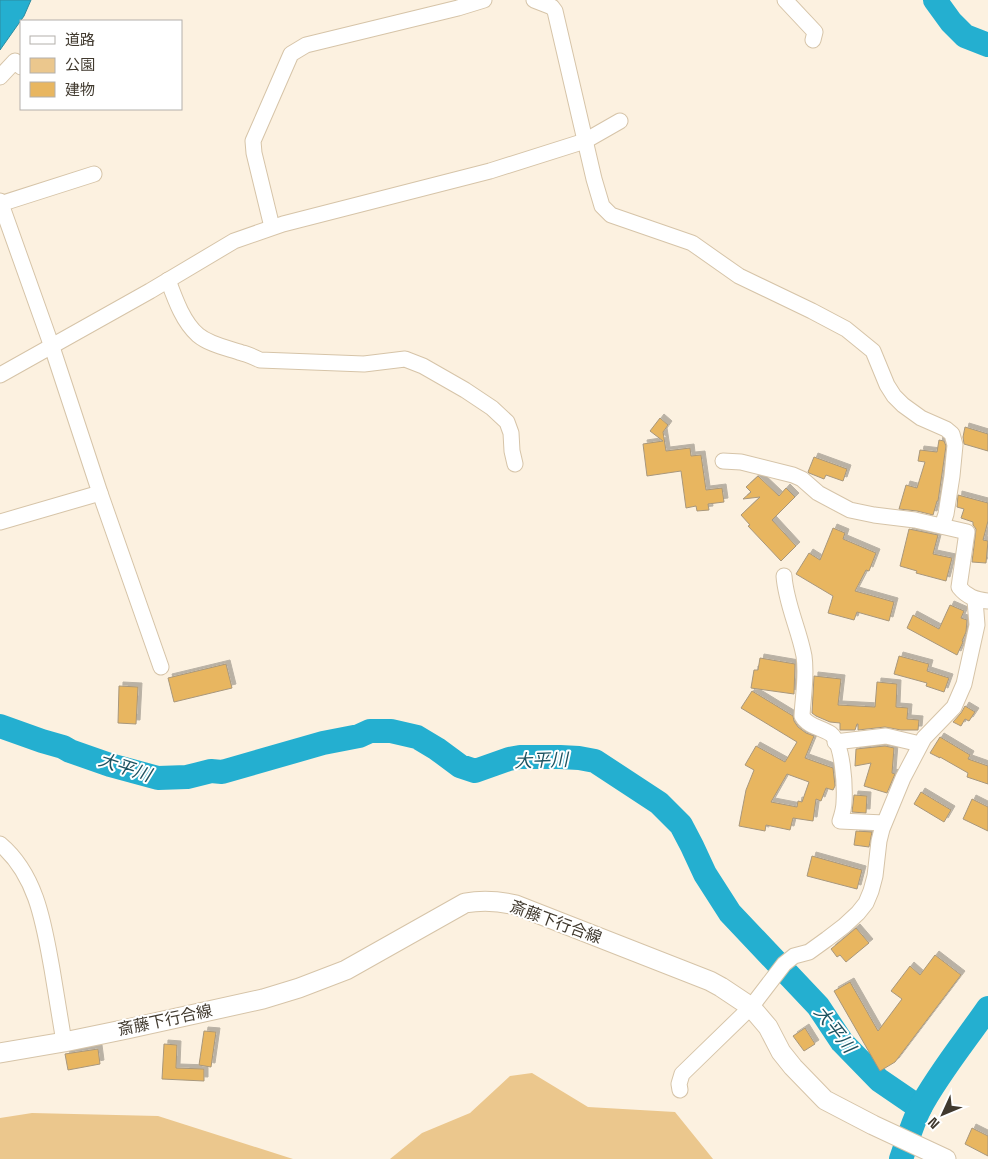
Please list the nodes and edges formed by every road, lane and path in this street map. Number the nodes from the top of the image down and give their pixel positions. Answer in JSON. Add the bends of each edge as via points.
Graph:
{"nodes":[{"id":1,"x":484,"y":0,"type":"edge"},
{"id":2,"x":534,"y":0,"type":"edge"},
{"id":3,"x":785,"y":0,"type":"edge"},
{"id":4,"x":813,"y":40,"type":"dead end"},
{"id":5,"x":20,"y":66,"type":"edge"},
{"id":6,"x":0,"y":77,"type":"edge"},
{"id":7,"x":620,"y":121,"type":"dead end"},
{"id":8,"x":585,"y":141,"type":"junction"},
{"id":9,"x":94,"y":174,"type":"dead end"},
{"id":10,"x":0,"y":203,"type":"edge"},
{"id":11,"x":272,"y":227,"type":"junction"},
{"id":12,"x":168,"y":280,"type":"junction"},
{"id":13,"x":52,"y":347,"type":"junction"},
{"id":14,"x":0,"y":375,"type":"edge"},
{"id":15,"x":723,"y":461,"type":"dead end"},
{"id":16,"x":515,"y":464,"type":"dead end"},
{"id":17,"x":100,"y":493,"type":"junction"},
{"id":18,"x":0,"y":522,"type":"edge"},
{"id":19,"x":942,"y":526,"type":"junction"},
{"id":20,"x":784,"y":576,"type":"dead end"},
{"id":21,"x":982,"y":601,"type":"edge"},
{"id":22,"x":161,"y":667,"type":"dead end"},
{"id":23,"x":835,"y":742,"type":"junction"},
{"id":24,"x":920,"y":744,"type":"junction"},
{"id":25,"x":884,"y":822,"type":"junction"},
{"id":26,"x":0,"y":844,"type":"edge"},
{"id":27,"x":751,"y":1007,"type":"junction"},
{"id":28,"x":64,"y":1042,"type":"junction"},
{"id":29,"x":0,"y":1053,"type":"edge"},
{"id":30,"x":680,"y":1090,"type":"dead end"},
{"id":31,"x":946,"y":1159,"type":"edge"}],
"edges":[{"from":1,"to":11,"type":"street","via":[[306,45],[291,54],[254,141]]},
{"from":2,"to":8,"type":"street","via":[[555,11]]},
{"from":3,"to":4,"type":"street","via":[[815,32]]},
{"from":5,"to":6,"type":"street","via":[[15,61]]},
{"from":7,"to":8,"type":"street"},
{"from":8,"to":11,"type":"street","via":[[490,171]]},
{"from":8,"to":19,"type":"street","via":[[602,206],[611,215],[692,243],[739,276],[846,329],[873,351],[887,384],[903,405],[952,434],[955,445],[952,476]]},
{"from":9,"to":10,"type":"street"},
{"from":10,"to":13,"type":"street"},
{"from":11,"to":12,"type":"street","via":[[234,241]]},
{"from":12,"to":13,"type":"street"},
{"from":12,"to":16,"type":"street","via":[[191,328],[216,345],[260,360],[364,364],[405,359],[431,371],[492,408],[508,422]]},
{"from":13,"to":14,"type":"street"},
{"from":13,"to":17,"type":"street"},
{"from":15,"to":19,"type":"street","via":[[741,462],[793,475],[850,510]]},
{"from":17,"to":18,"type":"street"},
{"from":17,"to":22,"type":"street"},
{"from":19,"to":21,"type":"street","via":[[967,532],[959,587],[964,593]]},
{"from":20,"to":23,"type":"street","via":[[806,669],[802,716],[809,724],[833,736]]},
{"from":21,"to":24,"type":"street","via":[[964,684],[954,708]]},
{"from":23,"to":24,"type":"street","via":[[886,736]]},
{"from":23,"to":25,"type":"street","via":[[842,763],[844,803],[840,821]]},
{"from":24,"to":25,"type":"street"},
{"from":25,"to":27,"type":"street","via":[[875,876],[866,903],[827,939],[784,964]]},
{"from":26,"to":28,"type":"street","via":[[15,859],[35,896],[44,924]]},
{"from":27,"to":28,"type":"main road","name":"斎藤下行合線","via":[[710,981],[516,905],[476,901],[452,909],[346,970],[312,983],[263,999]]},
{"from":27,"to":30,"type":"street","via":[[682,1074]]},
{"from":27,"to":31,"type":"main road","name":"斎藤下行合線","via":[[768,1027],[787,1059],[831,1103]]},
{"from":28,"to":29,"type":"main road","name":"斎藤下行合線"}]}
